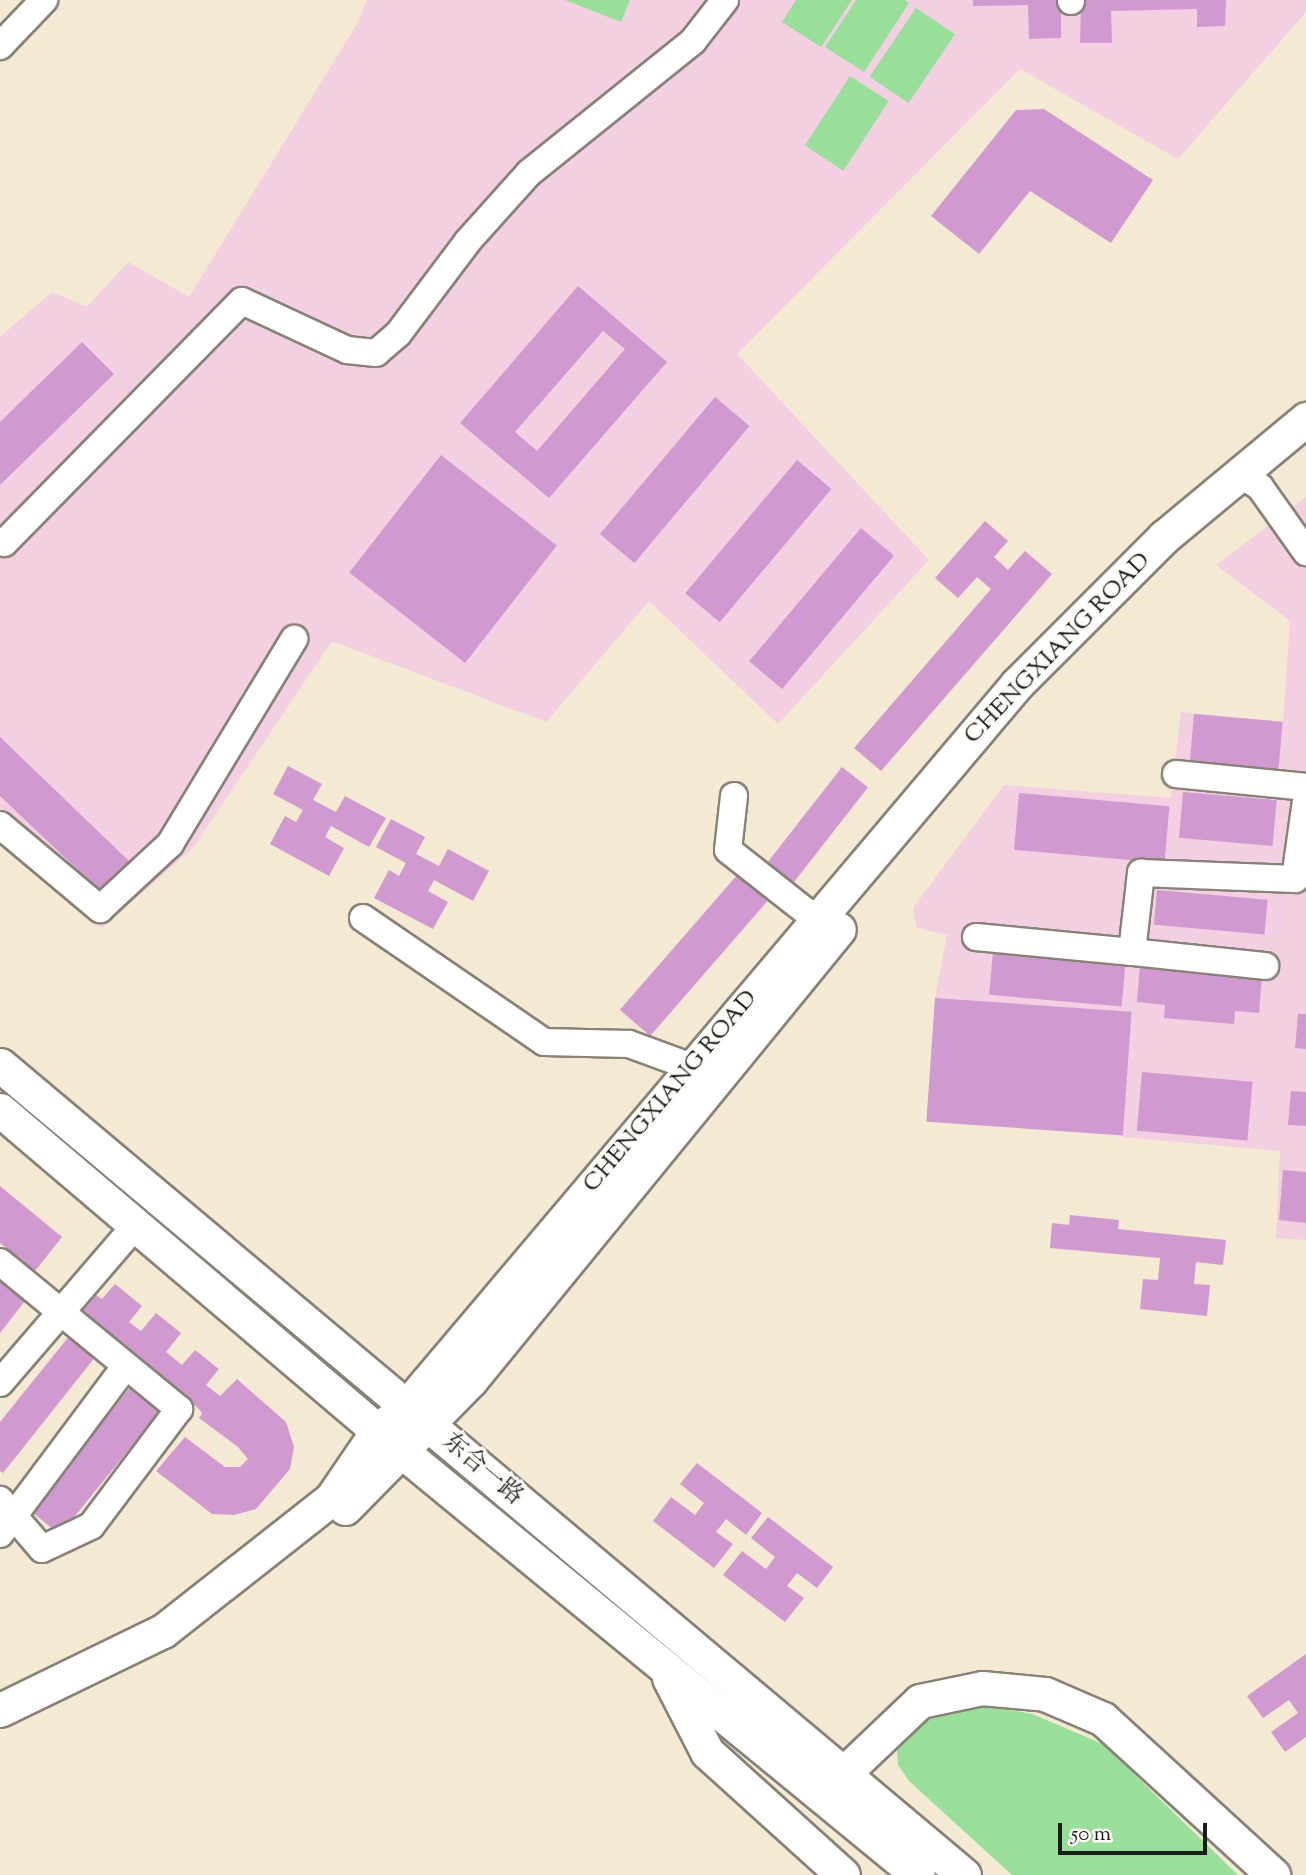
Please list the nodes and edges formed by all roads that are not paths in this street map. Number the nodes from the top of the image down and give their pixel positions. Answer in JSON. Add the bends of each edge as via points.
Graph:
{"nodes":[{"id":1,"x":44,"y":0,"type":"edge"},
{"id":2,"x":725,"y":0,"type":"edge"},
{"id":3,"x":0,"y":46,"type":"edge"},
{"id":4,"x":1306,"y":419,"type":"edge"},
{"id":5,"x":1306,"y":449,"type":"edge"},
{"id":6,"x":1250,"y":480,"type":"junction"},
{"id":7,"x":2,"y":544,"type":"edge"},
{"id":8,"x":1306,"y":552,"type":"edge"},
{"id":9,"x":294,"y":639,"type":"dead end"},
{"id":10,"x":1175,"y":774,"type":"dead end"},
{"id":11,"x":1306,"y":788,"type":"edge"},
{"id":12,"x":734,"y":796,"type":"dead end"},
{"id":13,"x":1306,"y":800,"type":"edge"},
{"id":14,"x":0,"y":825,"type":"edge"},
{"id":15,"x":362,"y":918,"type":"dead end"},
{"id":16,"x":817,"y":920,"type":"junction"},
{"id":17,"x":976,"y":937,"type":"dead end"},
{"id":18,"x":1132,"y":952,"type":"junction"},
{"id":19,"x":1265,"y":966,"type":"dead end"},
{"id":20,"x":0,"y":1065,"type":"edge"},
{"id":21,"x":692,"y":1067,"type":"junction"},
{"id":22,"x":0,"y":1110,"type":"edge"},
{"id":23,"x":136,"y":1225,"type":"junction"},
{"id":24,"x":0,"y":1262,"type":"edge"},
{"id":25,"x":60,"y":1313,"type":"junction"},
{"id":26,"x":125,"y":1367,"type":"junction"},
{"id":27,"x":0,"y":1383,"type":"edge"},
{"id":28,"x":417,"y":1416,"type":"junction"},
{"id":29,"x":389,"y":1440,"type":"junction"},
{"id":30,"x":5,"y":1517,"type":"edge"},
{"id":31,"x":663,"y":1666,"type":"junction"},
{"id":32,"x":0,"y":1710,"type":"edge"},
{"id":33,"x":0,"y":1728,"type":"edge"},
{"id":34,"x":844,"y":1774,"type":"junction"},
{"id":35,"x":843,"y":1875,"type":"edge"},
{"id":36,"x":918,"y":1875,"type":"edge"},
{"id":37,"x":964,"y":1875,"type":"edge"},
{"id":38,"x":1273,"y":1875,"type":"edge"}],
"edges":[{"from":1,"to":3,"type":"street"},
{"from":2,"to":7,"type":"street","via":[[693,41],[528,173],[398,334],[376,352],[347,350],[242,301]]},
{"from":4,"to":6,"type":"main road","name":"CHENGXIANG ROAD"},
{"from":5,"to":6,"type":"main road","name":"CHENGXIANG ROAD"},
{"from":6,"to":8,"type":"street"},
{"from":6,"to":16,"type":"main road","name":"CHENGXIANG ROAD","via":[[1164,537],[1017,684]]},
{"from":6,"to":28,"type":"main road","name":"CHENGXIANG ROAD","via":[[1029,695],[470,1381]]},
{"from":9,"to":14,"type":"street","via":[[170,844],[100,909]]},
{"from":10,"to":11,"type":"street"},
{"from":12,"to":16,"type":"street","via":[[728,850]]},
{"from":13,"to":18,"type":"street","via":[[1295,878],[1141,873]]},
{"from":15,"to":21,"type":"street","via":[[544,1042],[629,1044]]},
{"from":16,"to":21,"type":"main road","name":"CHENGXIANG ROAD"},
{"from":17,"to":18,"type":"street"},
{"from":18,"to":19,"type":"street"},
{"from":20,"to":28,"type":"main road","name":"东合一路"},
{"from":21,"to":28,"type":"main road","name":"CHENGXIANG ROAD"},
{"from":22,"to":23,"type":"main road","name":"东合一路"},
{"from":23,"to":25,"type":"street"},
{"from":23,"to":29,"type":"main road","name":"东合一路"},
{"from":24,"to":25,"type":"street"},
{"from":25,"to":26,"type":"street"},
{"from":25,"to":27,"type":"street"},
{"from":26,"to":30,"type":"street"},
{"from":26,"to":30,"type":"street","via":[[178,1409],[91,1526],[42,1549]]},
{"from":28,"to":29,"type":"main road","name":"CHENGXIANG ROAD"},
{"from":28,"to":34,"type":"main road","name":"东合一路"},
{"from":29,"to":31,"type":"main road","name":"东合一路"},
{"from":29,"to":32,"type":"main road","name":"CHENGXIANG ROAD","via":[[331,1499],[163,1631]]},
{"from":29,"to":33,"type":"main road","name":"CHENGXIANG ROAD","via":[[342,1510],[172,1644]]},
{"from":31,"to":35,"type":"main road","via":[[707,1752]]},
{"from":31,"to":36,"type":"main road","name":"东合一路"},
{"from":34,"to":37,"type":"main road","name":"东合一路"},
{"from":34,"to":38,"type":"main road","via":[[920,1701],[982,1688],[1045,1694],[1103,1718]]}]}
